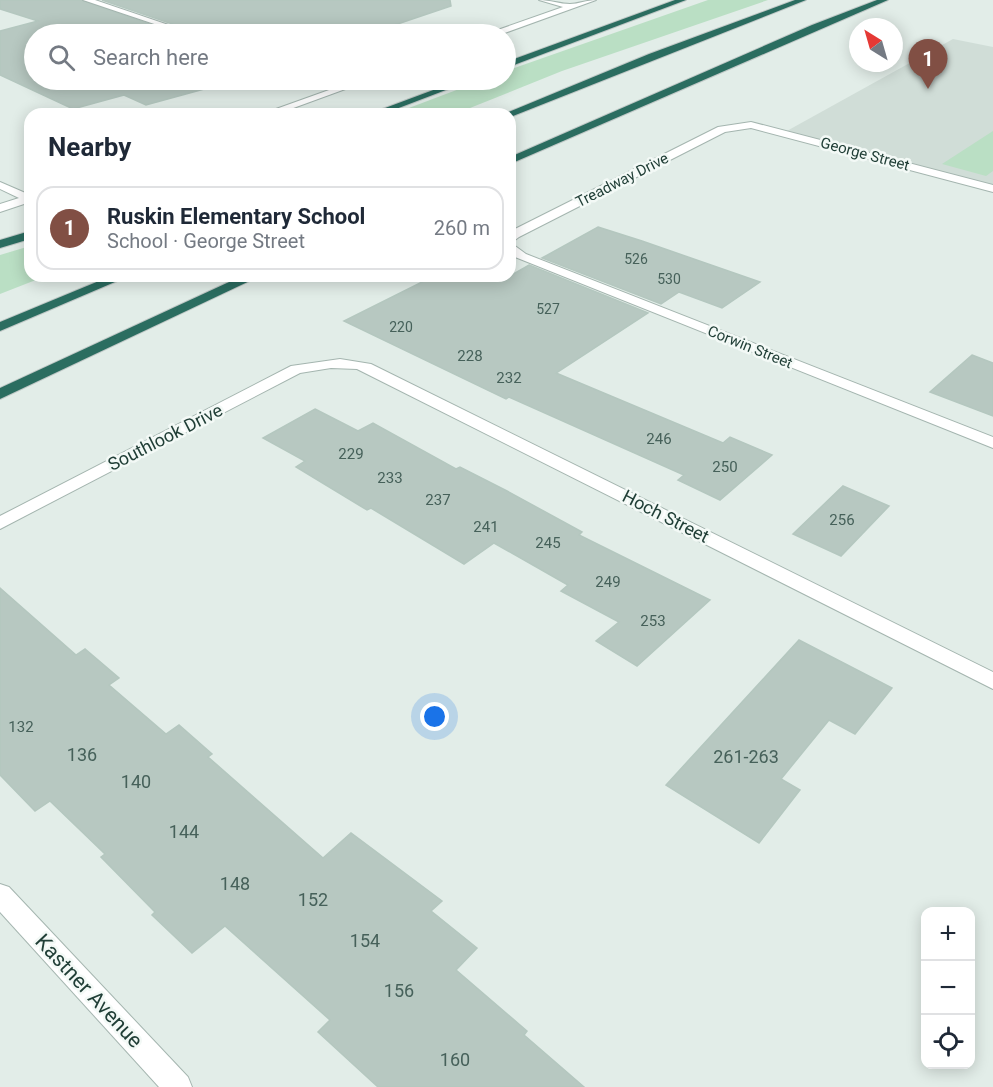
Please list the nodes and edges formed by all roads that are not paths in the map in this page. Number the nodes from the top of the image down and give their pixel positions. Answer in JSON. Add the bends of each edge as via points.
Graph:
{"nodes":[{"id":1,"x":87,"y":0,"type":"edge"},
{"id":2,"x":543,"y":0,"type":"edge"},
{"id":3,"x":592,"y":0,"type":"edge"},
{"id":4,"x":682,"y":0,"type":"edge"},
{"id":5,"x":802,"y":0,"type":"edge"},
{"id":6,"x":884,"y":0,"type":"edge"},
{"id":7,"x":572,"y":7,"type":"junction"},
{"id":8,"x":160,"y":24,"type":"edge"},
{"id":9,"x":516,"y":27,"type":"edge"},
{"id":10,"x":516,"y":61,"type":"edge"},
{"id":11,"x":334,"y":90,"type":"edge"},
{"id":12,"x":440,"y":90,"type":"edge"},
{"id":13,"x":284,"y":108,"type":"edge"},
{"id":14,"x":390,"y":108,"type":"edge"},
{"id":15,"x":516,"y":111,"type":"edge"},
{"id":16,"x":736,"y":126,"type":"joint"},
{"id":17,"x":516,"y":158,"type":"edge"},
{"id":18,"x":0,"y":185,"type":"edge"},
{"id":19,"x":993,"y":189,"type":"edge"},
{"id":20,"x":24,"y":196,"type":"edge"},
{"id":21,"x":24,"y":200,"type":"edge"},
{"id":22,"x":0,"y":208,"type":"edge"},
{"id":23,"x":516,"y":233,"type":"edge"},
{"id":24,"x":24,"y":237,"type":"edge"},
{"id":25,"x":0,"y":244,"type":"edge"},
{"id":26,"x":516,"y":253,"type":"edge"},
{"id":27,"x":108,"y":282,"type":"edge"},
{"id":28,"x":240,"y":282,"type":"edge"},
{"id":29,"x":0,"y":327,"type":"edge"},
{"id":30,"x":334,"y":362,"type":"joint"},
{"id":31,"x":0,"y":394,"type":"edge"},
{"id":32,"x":993,"y":443,"type":"edge"},
{"id":33,"x":0,"y":523,"type":"edge"},
{"id":34,"x":993,"y":681,"type":"edge"},
{"id":35,"x":0,"y":895,"type":"edge"},
{"id":36,"x":178,"y":1087,"type":"edge"}],
"edges":[{"from":1,"to":8,"type":"street"},
{"from":2,"to":7,"type":"street"},
{"from":3,"to":7,"type":"street"},
{"from":4,"to":10,"type":"highway"},
{"from":5,"to":15,"type":"highway"},
{"from":6,"to":17,"type":"highway"},
{"from":7,"to":9,"type":"street"},
{"from":11,"to":13,"type":"street"},
{"from":12,"to":14,"type":"highway"},
{"from":16,"to":19,"type":"street","name":"George Street","via":[[768,128]]},
{"from":16,"to":23,"type":"street","name":"Treadway Drive","via":[[722,129]]},
{"from":18,"to":20,"type":"street"},
{"from":21,"to":22,"type":"street"},
{"from":24,"to":25,"type":"highway"},
{"from":26,"to":32,"type":"street","name":"Corwin Street"},
{"from":27,"to":29,"type":"highway"},
{"from":28,"to":31,"type":"highway"},
{"from":30,"to":33,"type":"street","name":"Southlook Drive","via":[[296,369]]},
{"from":30,"to":34,"type":"street","name":"Hoch Street","via":[[366,366]]},
{"from":35,"to":36,"type":"street","name":"Kastner Avenue"}]}
